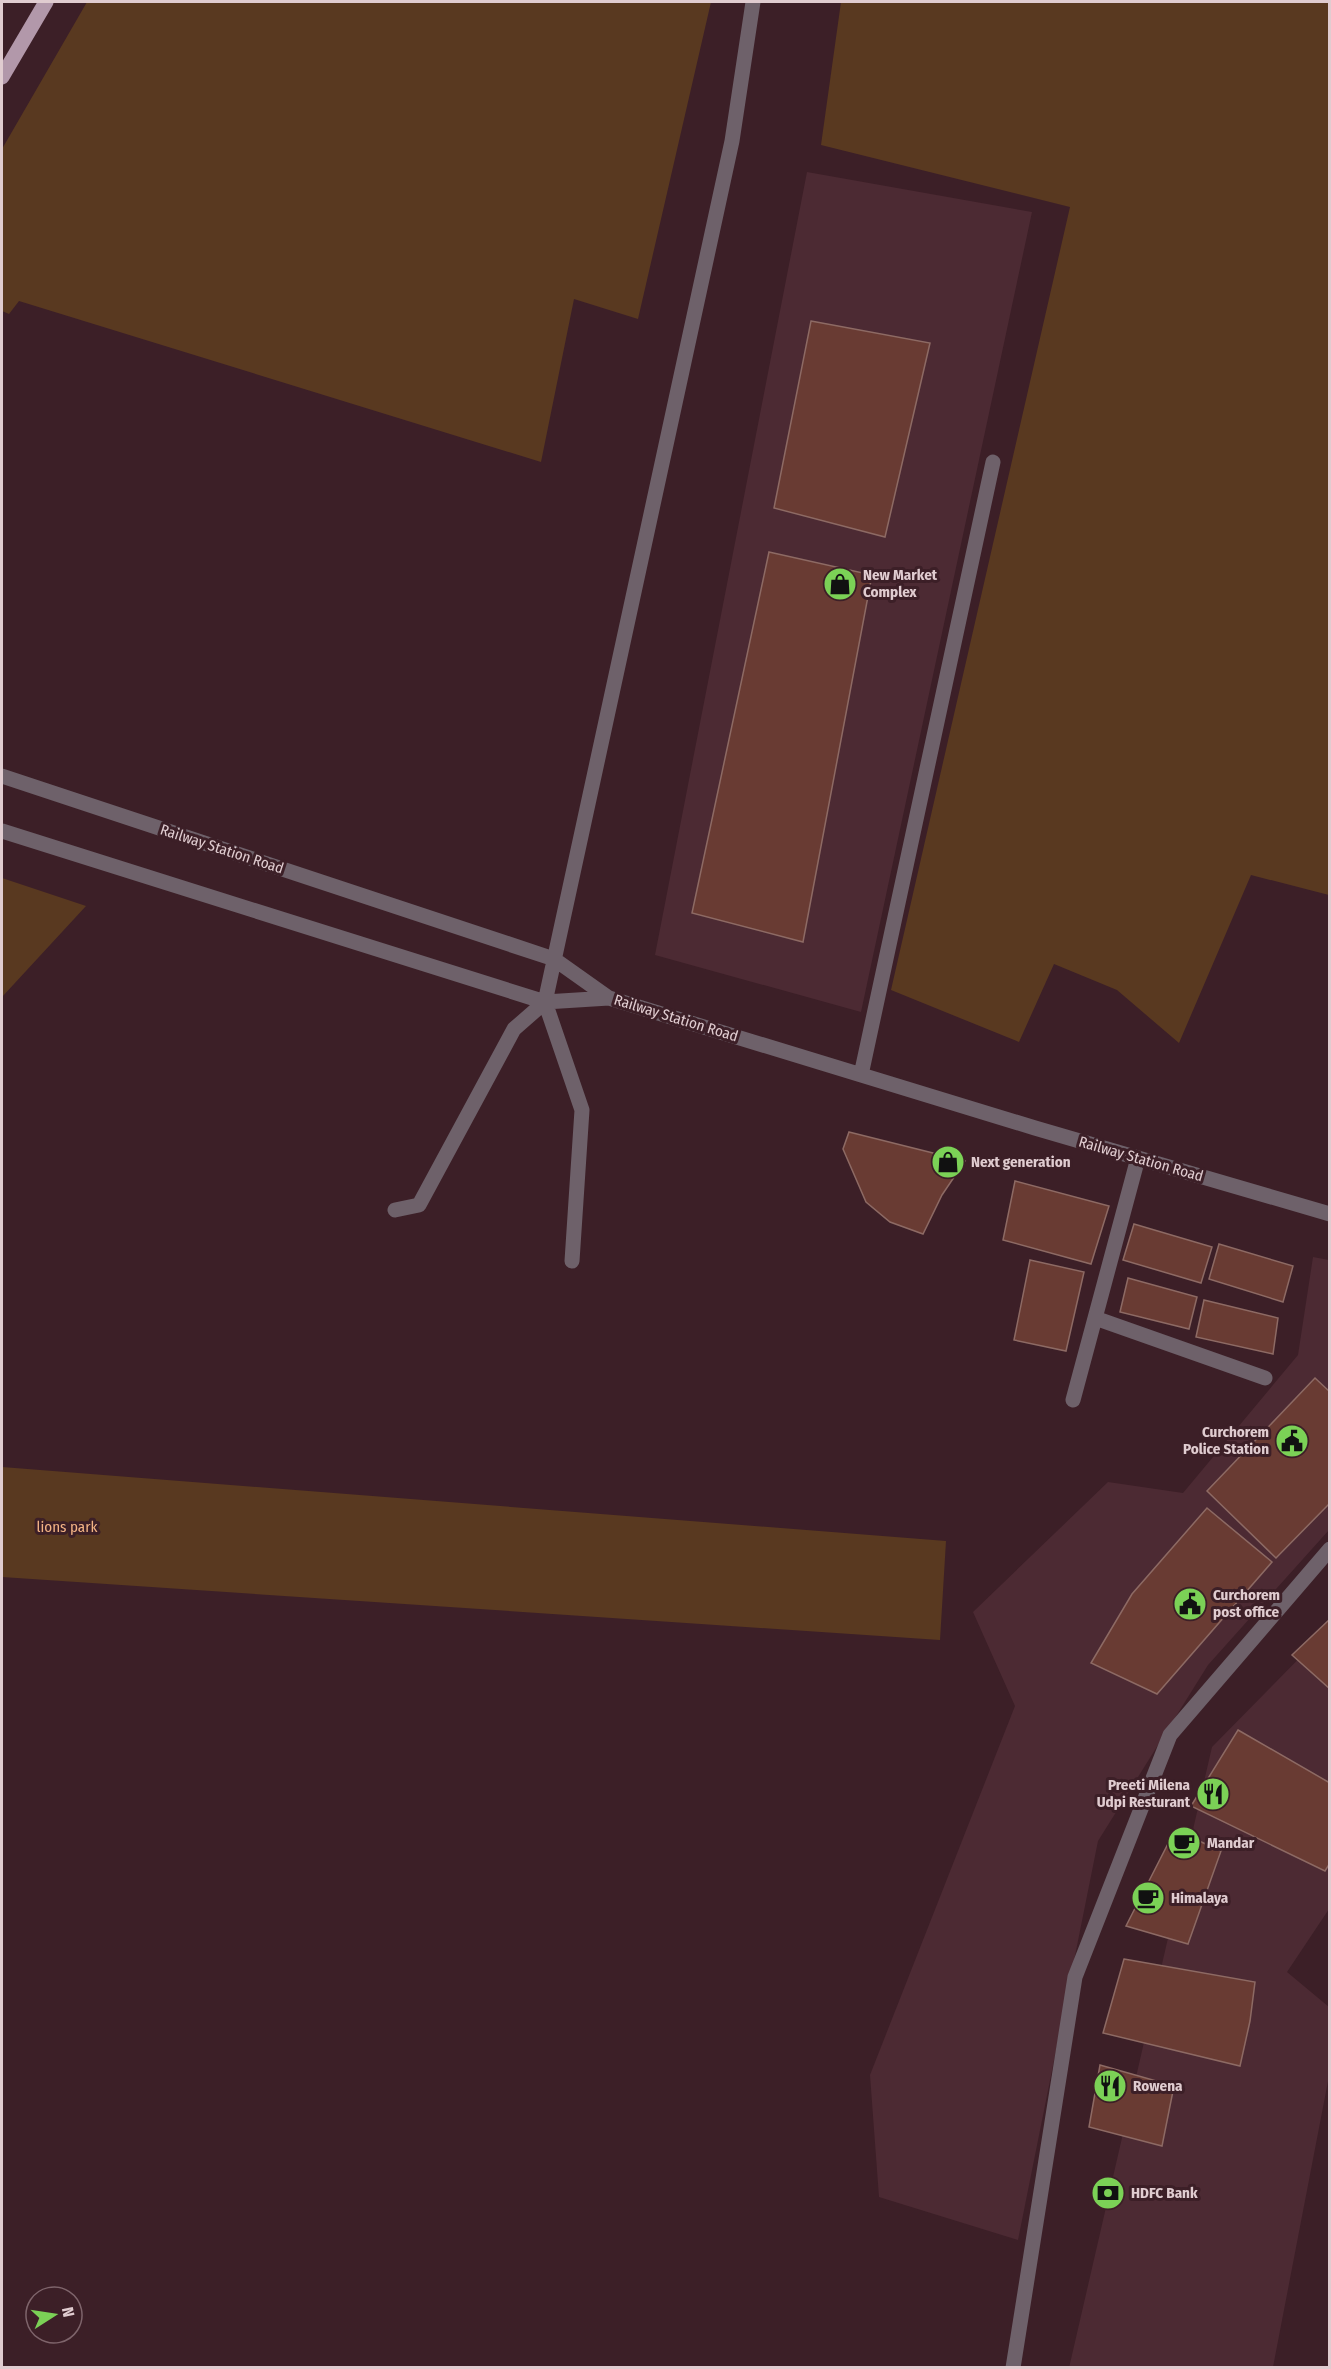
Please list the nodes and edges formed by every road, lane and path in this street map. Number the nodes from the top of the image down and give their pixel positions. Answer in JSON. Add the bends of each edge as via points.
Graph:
{"nodes":[{"id":1,"x":46,"y":2,"type":"edge"},
{"id":2,"x":753,"y":2,"type":"edge"},
{"id":3,"x":2,"y":77,"type":"edge"},
{"id":4,"x":993,"y":462,"type":"dead end"},
{"id":5,"x":2,"y":776,"type":"edge"},
{"id":6,"x":2,"y":831,"type":"edge"},
{"id":7,"x":554,"y":960,"type":"junction"},
{"id":8,"x":609,"y":998,"type":"junction"},
{"id":9,"x":544,"y":1002,"type":"junction"},
{"id":10,"x":861,"y":1075,"type":"junction"},
{"id":11,"x":1138,"y":1158,"type":"junction"},
{"id":12,"x":396,"y":1210,"type":"dead end"},
{"id":13,"x":1329,"y":1214,"type":"edge"},
{"id":14,"x":573,"y":1261,"type":"dead end"},
{"id":15,"x":1095,"y":1318,"type":"junction"},
{"id":16,"x":1265,"y":1378,"type":"dead end"},
{"id":17,"x":1072,"y":1400,"type":"dead end"},
{"id":18,"x":1329,"y":1549,"type":"edge"},
{"id":19,"x":1013,"y":2367,"type":"edge"}],
"edges":[{"from":1,"to":3,"type":"main road"},
{"from":2,"to":7,"type":"street","via":[[732,141]]},
{"from":4,"to":10,"type":"street"},
{"from":5,"to":7,"type":"street","name":"Railway Station Road"},
{"from":6,"to":9,"type":"street"},
{"from":7,"to":8,"type":"street","name":"Railway Station Road"},
{"from":7,"to":9,"type":"street"},
{"from":8,"to":9,"type":"street"},
{"from":8,"to":10,"type":"street","name":"Railway Station Road"},
{"from":9,"to":12,"type":"street","via":[[514,1029],[419,1205]]},
{"from":9,"to":14,"type":"street","via":[[582,1110]]},
{"from":10,"to":11,"type":"street","name":"Railway Station Road"},
{"from":11,"to":13,"type":"street","name":"Railway Station Road"},
{"from":11,"to":15,"type":"street"},
{"from":15,"to":16,"type":"street"},
{"from":15,"to":17,"type":"street"},
{"from":18,"to":19,"type":"street","via":[[1170,1735],[1075,1977]]}]}
